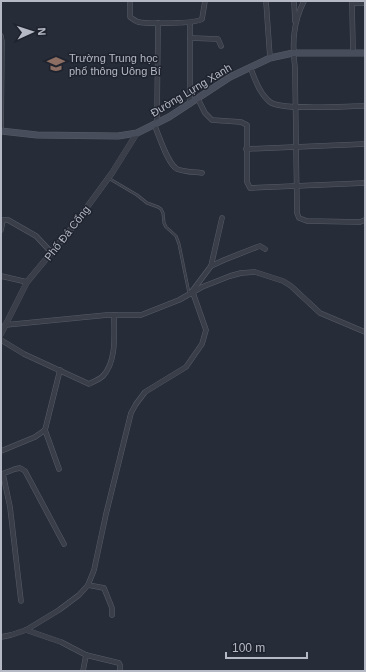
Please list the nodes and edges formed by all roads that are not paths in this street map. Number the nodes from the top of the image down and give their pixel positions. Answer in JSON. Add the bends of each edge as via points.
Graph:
{"nodes":[{"id":1,"x":130,"y":1,"type":"edge"},
{"id":2,"x":205,"y":1,"type":"edge"},
{"id":3,"x":266,"y":1,"type":"edge"},
{"id":4,"x":294,"y":1,"type":"edge"},
{"id":5,"x":304,"y":1,"type":"edge"},
{"id":6,"x":352,"y":2,"type":"edge"},
{"id":7,"x":365,"y":3,"type":"edge"},
{"id":8,"x":295,"y":22,"type":"junction"},
{"id":9,"x":158,"y":23,"type":"junction"},
{"id":10,"x":190,"y":23,"type":"junction"},
{"id":11,"x":1,"y":36,"type":"edge"},
{"id":12,"x":190,"y":38,"type":"junction"},
{"id":13,"x":2,"y":46,"type":"edge"},
{"id":14,"x":221,"y":46,"type":"dead end"},
{"id":15,"x":293,"y":53,"type":"junction"},
{"id":16,"x":353,"y":53,"type":"junction"},
{"id":17,"x":365,"y":53,"type":"edge"},
{"id":18,"x":270,"y":58,"type":"junction"},
{"id":19,"x":250,"y":67,"type":"junction"},
{"id":20,"x":198,"y":98,"type":"junction"},
{"id":21,"x":190,"y":104,"type":"junction"},
{"id":22,"x":365,"y":106,"type":"edge"},
{"id":23,"x":296,"y":107,"type":"junction"},
{"id":24,"x":155,"y":124,"type":"junction"},
{"id":25,"x":1,"y":131,"type":"edge"},
{"id":26,"x":137,"y":133,"type":"junction"},
{"id":27,"x":365,"y":144,"type":"edge"},
{"id":28,"x":296,"y":146,"type":"junction"},
{"id":29,"x":246,"y":149,"type":"junction"},
{"id":30,"x":202,"y":173,"type":"dead end"},
{"id":31,"x":109,"y":178,"type":"junction"},
{"id":32,"x":365,"y":183,"type":"edge"},
{"id":33,"x":297,"y":185,"type":"junction"},
{"id":34,"x":222,"y":218,"type":"dead end"},
{"id":35,"x":365,"y":220,"type":"edge"},
{"id":36,"x":1,"y":230,"type":"edge"},
{"id":37,"x":265,"y":249,"type":"dead end"},
{"id":38,"x":52,"y":253,"type":"junction"},
{"id":39,"x":211,"y":266,"type":"junction"},
{"id":40,"x":1,"y":276,"type":"edge"},
{"id":41,"x":27,"y":282,"type":"junction"},
{"id":42,"x":191,"y":294,"type":"junction"},
{"id":43,"x":114,"y":315,"type":"junction"},
{"id":44,"x":5,"y":325,"type":"junction"},
{"id":45,"x":365,"y":332,"type":"edge"},
{"id":46,"x":1,"y":334,"type":"edge"},
{"id":47,"x":1,"y":340,"type":"edge"},
{"id":48,"x":60,"y":370,"type":"junction"},
{"id":49,"x":45,"y":430,"type":"junction"},
{"id":50,"x":1,"y":450,"type":"edge"},
{"id":51,"x":59,"y":469,"type":"dead end"},
{"id":52,"x":2,"y":474,"type":"edge"},
{"id":53,"x":64,"y":544,"type":"dead end"},
{"id":54,"x":88,"y":585,"type":"junction"},
{"id":55,"x":20,"y":601,"type":"dead end"},
{"id":56,"x":112,"y":615,"type":"dead end"},
{"id":57,"x":26,"y":630,"type":"junction"},
{"id":58,"x":1,"y":637,"type":"edge"},
{"id":59,"x":86,"y":655,"type":"junction"},
{"id":60,"x":83,"y":671,"type":"edge"},
{"id":61,"x":120,"y":671,"type":"edge"}],
"edges":[{"from":1,"to":9,"type":"street","via":[[132,19]]},
{"from":2,"to":10,"type":"street","via":[[202,19]]},
{"from":3,"to":18,"type":"street"},
{"from":4,"to":8,"type":"street"},
{"from":5,"to":8,"type":"street"},
{"from":6,"to":7,"type":"street"},
{"from":6,"to":16,"type":"street"},
{"from":8,"to":15,"type":"street"},
{"from":9,"to":10,"type":"street"},
{"from":9,"to":24,"type":"street"},
{"from":10,"to":12,"type":"street"},
{"from":11,"to":13,"type":"street"},
{"from":12,"to":14,"type":"street","via":[[218,39]]},
{"from":12,"to":21,"type":"street"},
{"from":13,"to":25,"type":"street"},
{"from":15,"to":16,"type":"main road","name":"Đường Lựng Xanh"},
{"from":15,"to":18,"type":"main road","name":"Đường Lựng Xanh"},
{"from":15,"to":23,"type":"street"},
{"from":16,"to":17,"type":"main road","name":"Đường Lựng Xanh"},
{"from":18,"to":19,"type":"main road","name":"Đường Lựng Xanh"},
{"from":19,"to":20,"type":"main road","name":"Đường Lựng Xanh"},
{"from":19,"to":23,"type":"street","via":[[259,88],[271,103]]},
{"from":20,"to":21,"type":"main road","name":"Đường Lựng Xanh"},
{"from":20,"to":29,"type":"street","via":[[205,113],[212,120],[247,124]]},
{"from":21,"to":24,"type":"main road","name":"Đường Lựng Xanh"},
{"from":22,"to":23,"type":"street"},
{"from":23,"to":28,"type":"street"},
{"from":24,"to":26,"type":"main road","name":"Đường Lựng Xanh"},
{"from":24,"to":30,"type":"street","via":[[173,166],[184,171]]},
{"from":25,"to":26,"type":"main road","name":"Đường Lựng Xanh","via":[[37,135],[118,136]]},
{"from":26,"to":31,"type":"street","name":"Phố Đá Cổng"},
{"from":27,"to":28,"type":"street"},
{"from":28,"to":29,"type":"street"},
{"from":28,"to":33,"type":"street"},
{"from":29,"to":33,"type":"street","via":[[247,182],[250,188]]},
{"from":31,"to":38,"type":"street","name":"Phố Đá Cổng"},
{"from":31,"to":42,"type":"lane","via":[[137,194],[147,203],[161,209],[166,227],[176,236],[179,244]]},
{"from":32,"to":33,"type":"street"},
{"from":33,"to":35,"type":"street","via":[[297,213],[302,220]]},
{"from":34,"to":39,"type":"street"},
{"from":36,"to":38,"type":"street","via":[[3,220],[8,220],[36,236]]},
{"from":37,"to":39,"type":"street","via":[[260,246]]},
{"from":38,"to":41,"type":"street","name":"Phố Đá Cổng"},
{"from":39,"to":42,"type":"street"},
{"from":40,"to":41,"type":"street"},
{"from":41,"to":44,"type":"street","name":"Phố Đá Cổng"},
{"from":42,"to":43,"type":"street","via":[[141,315]]},
{"from":42,"to":45,"type":"street","via":[[237,273],[254,272],[283,281],[320,313]]},
{"from":42,"to":54,"type":"street","via":[[205,325],[205,334],[196,354],[186,367],[145,392],[131,413],[94,570]]},
{"from":43,"to":44,"type":"street"},
{"from":43,"to":48,"type":"street","via":[[111,359],[102,376],[89,384]]},
{"from":44,"to":46,"type":"street","name":"Phố Đá Cổng"},
{"from":47,"to":48,"type":"street","via":[[24,354]]},
{"from":48,"to":49,"type":"street"},
{"from":49,"to":50,"type":"street","via":[[35,437]]},
{"from":49,"to":51,"type":"street"},
{"from":52,"to":53,"type":"street","via":[[15,468],[25,471]]},
{"from":52,"to":55,"type":"street","via":[[10,507]]},
{"from":54,"to":56,"type":"street","via":[[104,588]]},
{"from":54,"to":57,"type":"street","via":[[59,610]]},
{"from":57,"to":58,"type":"street"},
{"from":57,"to":59,"type":"street","via":[[61,642]]},
{"from":59,"to":60,"type":"street"},
{"from":59,"to":61,"type":"street","via":[[119,663]]}]}
